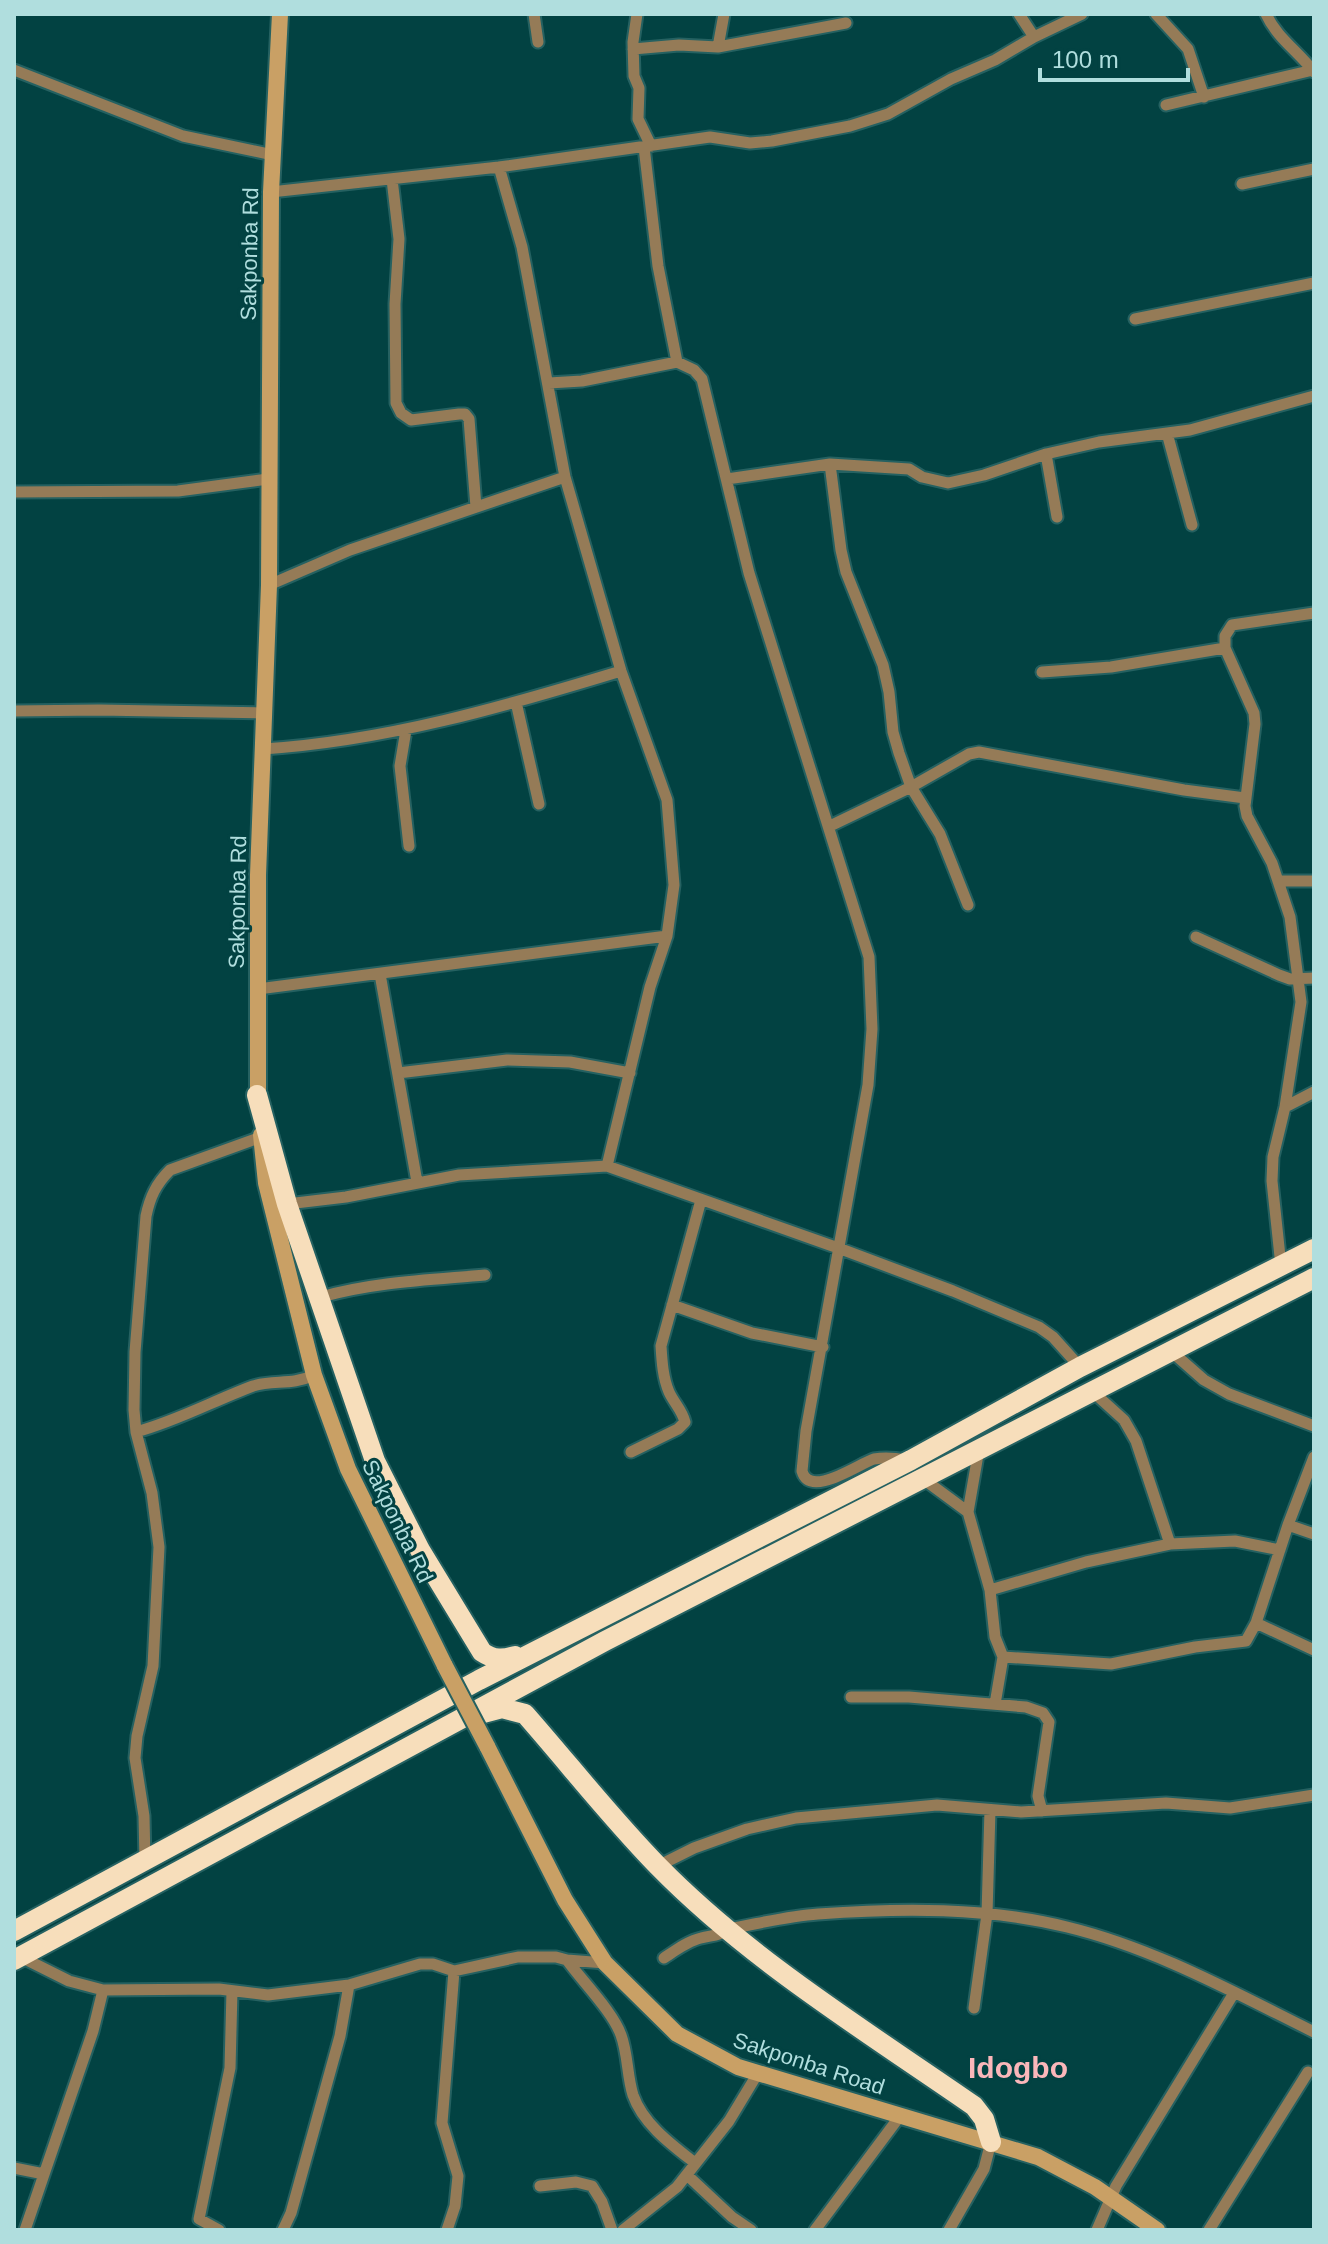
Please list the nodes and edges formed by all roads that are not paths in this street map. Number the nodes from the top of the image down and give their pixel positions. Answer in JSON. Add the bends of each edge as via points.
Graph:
{"nodes":[{"id":1,"x":280,"y":14,"type":"edge"},
{"id":2,"x":534,"y":14,"type":"edge"},
{"id":3,"x":637,"y":14,"type":"edge"},
{"id":4,"x":724,"y":14,"type":"edge"},
{"id":5,"x":1019,"y":14,"type":"edge"},
{"id":6,"x":1082,"y":14,"type":"edge"},
{"id":7,"x":1156,"y":14,"type":"edge"},
{"id":8,"x":1266,"y":14,"type":"edge"},
{"id":9,"x":846,"y":23,"type":"dead end"},
{"id":10,"x":1034,"y":37,"type":"junction"},
{"id":11,"x":538,"y":42,"type":"dead end"},
{"id":12,"x":718,"y":47,"type":"junction"},
{"id":13,"x":633,"y":49,"type":"junction"},
{"id":14,"x":14,"y":71,"type":"edge"},
{"id":15,"x":1314,"y":71,"type":"edge"},
{"id":16,"x":1204,"y":97,"type":"junction"},
{"id":17,"x":1166,"y":105,"type":"dead end"},
{"id":18,"x":647,"y":147,"type":"junction"},
{"id":19,"x":273,"y":155,"type":"junction"},
{"id":20,"x":499,"y":167,"type":"junction"},
{"id":21,"x":1314,"y":169,"type":"edge"},
{"id":22,"x":392,"y":179,"type":"junction"},
{"id":23,"x":1242,"y":184,"type":"dead end"},
{"id":24,"x":271,"y":192,"type":"junction"},
{"id":25,"x":1314,"y":283,"type":"edge"},
{"id":26,"x":1135,"y":319,"type":"dead end"},
{"id":27,"x":677,"y":362,"type":"junction"},
{"id":28,"x":549,"y":383,"type":"junction"},
{"id":29,"x":1314,"y":396,"type":"edge"},
{"id":30,"x":1167,"y":433,"type":"junction"},
{"id":31,"x":1046,"y":454,"type":"junction"},
{"id":32,"x":830,"y":464,"type":"junction"},
{"id":33,"x":565,"y":477,"type":"junction"},
{"id":34,"x":268,"y":479,"type":"junction"},
{"id":35,"x":727,"y":479,"type":"junction"},
{"id":36,"x":14,"y":492,"type":"edge"},
{"id":37,"x":476,"y":507,"type":"junction"},
{"id":38,"x":1057,"y":517,"type":"dead end"},
{"id":39,"x":1192,"y":525,"type":"dead end"},
{"id":40,"x":269,"y":585,"type":"junction"},
{"id":41,"x":1314,"y":613,"type":"edge"},
{"id":42,"x":1225,"y":648,"type":"junction"},
{"id":43,"x":621,"y":671,"type":"junction"},
{"id":44,"x":1042,"y":672,"type":"dead end"},
{"id":45,"x":516,"y":702,"type":"junction"},
{"id":46,"x":14,"y":711,"type":"edge"},
{"id":47,"x":265,"y":713,"type":"junction"},
{"id":48,"x":406,"y":730,"type":"junction"},
{"id":49,"x":263,"y":749,"type":"junction"},
{"id":50,"x":911,"y":787,"type":"junction"},
{"id":51,"x":1245,"y":798,"type":"junction"},
{"id":52,"x":539,"y":804,"type":"dead end"},
{"id":53,"x":830,"y":826,"type":"junction"},
{"id":54,"x":409,"y":846,"type":"dead end"},
{"id":55,"x":1278,"y":881,"type":"junction"},
{"id":56,"x":1314,"y":881,"type":"edge"},
{"id":57,"x":968,"y":905,"type":"dead end"},
{"id":58,"x":667,"y":936,"type":"junction"},
{"id":59,"x":1196,"y":937,"type":"dead end"},
{"id":60,"x":380,"y":974,"type":"junction"},
{"id":61,"x":1314,"y":978,"type":"edge"},
{"id":62,"x":1298,"y":979,"type":"junction"},
{"id":63,"x":258,"y":989,"type":"junction"},
{"id":64,"x":398,"y":1073,"type":"junction"},
{"id":65,"x":630,"y":1073,"type":"junction"},
{"id":66,"x":1314,"y":1092,"type":"edge"},
{"id":67,"x":257,"y":1095,"type":"junction"},
{"id":68,"x":1285,"y":1107,"type":"junction"},
{"id":69,"x":261,"y":1137,"type":"junction"},
{"id":70,"x":607,"y":1166,"type":"junction"},
{"id":71,"x":417,"y":1182,"type":"junction"},
{"id":72,"x":701,"y":1200,"type":"junction"},
{"id":73,"x":287,"y":1204,"type":"junction"},
{"id":74,"x":841,"y":1249,"type":"junction"},
{"id":75,"x":1314,"y":1249,"type":"edge"},
{"id":76,"x":1281,"y":1266,"type":"junction"},
{"id":77,"x":485,"y":1275,"type":"dead end"},
{"id":78,"x":1314,"y":1278,"type":"edge"},
{"id":79,"x":321,"y":1297,"type":"junction"},
{"id":80,"x":672,"y":1305,"type":"junction"},
{"id":81,"x":823,"y":1347,"type":"junction"},
{"id":82,"x":1171,"y":1351,"type":"junction"},
{"id":83,"x":1080,"y":1367,"type":"junction"},
{"id":84,"x":314,"y":1375,"type":"junction"},
{"id":85,"x":1092,"y":1391,"type":"junction"},
{"id":86,"x":1314,"y":1426,"type":"edge"},
{"id":87,"x":136,"y":1432,"type":"junction"},
{"id":88,"x":979,"y":1449,"type":"junction"},
{"id":89,"x":631,"y":1452,"type":"dead end"},
{"id":90,"x":1314,"y":1457,"type":"edge"},
{"id":91,"x":911,"y":1460,"type":"junction"},
{"id":92,"x":922,"y":1478,"type":"junction"},
{"id":93,"x":968,"y":1512,"type":"junction"},
{"id":94,"x":1288,"y":1525,"type":"junction"},
{"id":95,"x":1314,"y":1534,"type":"edge"},
{"id":96,"x":1170,"y":1544,"type":"junction"},
{"id":97,"x":1280,"y":1550,"type":"junction"},
{"id":98,"x":990,"y":1590,"type":"junction"},
{"id":99,"x":1256,"y":1623,"type":"junction"},
{"id":100,"x":573,"y":1632,"type":"junction"},
{"id":101,"x":1314,"y":1650,"type":"edge"},
{"id":102,"x":482,"y":1652,"type":"junction"},
{"id":103,"x":578,"y":1655,"type":"junction"},
{"id":104,"x":1003,"y":1657,"type":"junction"},
{"id":105,"x":851,"y":1697,"type":"dead end"},
{"id":106,"x":995,"y":1704,"type":"junction"},
{"id":107,"x":525,"y":1714,"type":"junction"},
{"id":108,"x":384,"y":1732,"type":"junction"},
{"id":109,"x":487,"y":1746,"type":"joint"},
{"id":110,"x":405,"y":1749,"type":"junction"},
{"id":111,"x":1314,"y":1795,"type":"edge"},
{"id":112,"x":990,"y":1810,"type":"junction"},
{"id":113,"x":1042,"y":1811,"type":"junction"},
{"id":114,"x":145,"y":1861,"type":"junction"},
{"id":115,"x":658,"y":1866,"type":"junction"},
{"id":116,"x":987,"y":1914,"type":"junction"},
{"id":117,"x":721,"y":1923,"type":"junction"},
{"id":118,"x":14,"y":1931,"type":"edge"},
{"id":119,"x":702,"y":1937,"type":"junction"},
{"id":120,"x":18,"y":1958,"type":"edge"},
{"id":121,"x":664,"y":1958,"type":"dead end"},
{"id":122,"x":567,"y":1960,"type":"junction"},
{"id":123,"x":605,"y":1963,"type":"junction"},
{"id":124,"x":454,"y":1971,"type":"junction"},
{"id":125,"x":349,"y":1985,"type":"junction"},
{"id":126,"x":103,"y":1990,"type":"junction"},
{"id":127,"x":232,"y":1991,"type":"junction"},
{"id":128,"x":1234,"y":1993,"type":"junction"},
{"id":129,"x":974,"y":2008,"type":"dead end"},
{"id":130,"x":1314,"y":2032,"type":"edge"},
{"id":131,"x":1308,"y":2072,"type":"dead end"},
{"id":132,"x":758,"y":2073,"type":"junction"},
{"id":133,"x":900,"y":2116,"type":"junction"},
{"id":134,"x":991,"y":2142,"type":"junction"},
{"id":135,"x":695,"y":2163,"type":"junction"},
{"id":136,"x":14,"y":2168,"type":"edge"},
{"id":137,"x":44,"y":2174,"type":"junction"},
{"id":138,"x":687,"y":2175,"type":"junction"},
{"id":139,"x":540,"y":2186,"type":"dead end"},
{"id":140,"x":1110,"y":2197,"type":"junction"},
{"id":141,"x":197,"y":2225,"type":"edge"},
{"id":142,"x":25,"y":2230,"type":"edge"},
{"id":143,"x":219,"y":2230,"type":"edge"},
{"id":144,"x":283,"y":2230,"type":"edge"},
{"id":145,"x":447,"y":2230,"type":"edge"},
{"id":146,"x":612,"y":2230,"type":"edge"},
{"id":147,"x":623,"y":2230,"type":"edge"},
{"id":148,"x":751,"y":2230,"type":"edge"},
{"id":149,"x":815,"y":2230,"type":"edge"},
{"id":150,"x":949,"y":2230,"type":"edge"},
{"id":151,"x":1097,"y":2230,"type":"edge"},
{"id":152,"x":1157,"y":2230,"type":"edge"},
{"id":153,"x":1209,"y":2230,"type":"edge"}],
"edges":[{"from":1,"to":19,"type":"main road","name":"Sakponba Rd"},
{"from":2,"to":11,"type":"street"},
{"from":3,"to":13,"type":"street"},
{"from":4,"to":12,"type":"street"},
{"from":5,"to":10,"type":"street"},
{"from":6,"to":10,"type":"street"},
{"from":7,"to":16,"type":"street","via":[[1188,49]]},
{"from":8,"to":15,"type":"street"},
{"from":9,"to":12,"type":"street"},
{"from":10,"to":18,"type":"street","via":[[888,114],[850,126],[772,141],[710,137]]},
{"from":12,"to":13,"type":"street"},
{"from":13,"to":18,"type":"street","via":[[638,119]]},
{"from":14,"to":19,"type":"street","via":[[183,136]]},
{"from":15,"to":16,"type":"street"},
{"from":16,"to":17,"type":"street"},
{"from":18,"to":20,"type":"street"},
{"from":18,"to":27,"type":"street","via":[[658,266]]},
{"from":19,"to":24,"type":"main road","name":"Sakponba Rd"},
{"from":20,"to":22,"type":"street"},
{"from":20,"to":28,"type":"street","via":[[522,247]]},
{"from":21,"to":23,"type":"street"},
{"from":22,"to":24,"type":"street"},
{"from":22,"to":37,"type":"street","via":[[399,239],[396,403],[411,420],[459,414],[469,419]]},
{"from":24,"to":34,"type":"main road","name":"Sakponba Rd"},
{"from":25,"to":26,"type":"street"},
{"from":27,"to":28,"type":"street"},
{"from":27,"to":35,"type":"street","via":[[702,379]]},
{"from":28,"to":33,"type":"street"},
{"from":29,"to":30,"type":"street"},
{"from":30,"to":31,"type":"street"},
{"from":30,"to":39,"type":"street"},
{"from":31,"to":32,"type":"street","via":[[948,483],[909,469]]},
{"from":31,"to":38,"type":"street"},
{"from":32,"to":35,"type":"street"},
{"from":32,"to":50,"type":"street","via":[[843,561],[883,665],[893,732]]},
{"from":33,"to":37,"type":"street"},
{"from":33,"to":43,"type":"street"},
{"from":34,"to":36,"type":"street","via":[[178,491]]},
{"from":34,"to":40,"type":"main road","name":"Sakponba Rd"},
{"from":35,"to":53,"type":"street","via":[[749,573]]},
{"from":37,"to":40,"type":"street","via":[[350,550]]},
{"from":40,"to":47,"type":"main road","name":"Sakponba Rd"},
{"from":41,"to":42,"type":"street","via":[[1232,625]]},
{"from":42,"to":44,"type":"street","via":[[1111,667]]},
{"from":42,"to":51,"type":"street","via":[[1254,713]]},
{"from":43,"to":45,"type":"street"},
{"from":43,"to":58,"type":"street","via":[[667,800],[674,885]]},
{"from":45,"to":48,"type":"street"},
{"from":45,"to":52,"type":"street"},
{"from":46,"to":47,"type":"street"},
{"from":47,"to":49,"type":"main road","name":"Sakponba Rd"},
{"from":48,"to":49,"type":"street"},
{"from":48,"to":54,"type":"street","via":[[400,766]]},
{"from":49,"to":63,"type":"main road","name":"Sakponba Rd"},
{"from":50,"to":51,"type":"street","via":[[979,752]]},
{"from":50,"to":53,"type":"street"},
{"from":50,"to":57,"type":"street","via":[[940,834]]},
{"from":51,"to":55,"type":"street","via":[[1247,816]]},
{"from":53,"to":74,"type":"street","via":[[869,957],[872,1029]]},
{"from":55,"to":56,"type":"street"},
{"from":55,"to":62,"type":"street","via":[[1290,917]]},
{"from":58,"to":60,"type":"street"},
{"from":58,"to":65,"type":"street"},
{"from":59,"to":62,"type":"street"},
{"from":60,"to":63,"type":"street"},
{"from":60,"to":64,"type":"street"},
{"from":61,"to":62,"type":"street"},
{"from":62,"to":68,"type":"street","via":[[1301,1002]]},
{"from":63,"to":67,"type":"main road","name":"Sakponba Rd"},
{"from":64,"to":65,"type":"street","via":[[507,1060],[570,1062]]},
{"from":64,"to":71,"type":"street"},
{"from":65,"to":70,"type":"street"},
{"from":66,"to":68,"type":"street"},
{"from":67,"to":69,"type":"main road","name":"Sakponba Rd"},
{"from":67,"to":73,"type":"highway"},
{"from":68,"to":76,"type":"street","via":[[1272,1169]]},
{"from":69,"to":84,"type":"main road","name":"Sakponba Rd","via":[[266,1183]]},
{"from":69,"to":87,"type":"street","via":[[170,1170],[151,1195],[135,1352]]},
{"from":70,"to":71,"type":"street"},
{"from":70,"to":72,"type":"street"},
{"from":71,"to":73,"type":"street"},
{"from":72,"to":74,"type":"street"},
{"from":72,"to":80,"type":"street"},
{"from":73,"to":79,"type":"highway"},
{"from":74,"to":81,"type":"street"},
{"from":74,"to":83,"type":"street","via":[[1039,1327]]},
{"from":75,"to":76,"type":"highway"},
{"from":76,"to":83,"type":"highway"},
{"from":77,"to":79,"type":"street","via":[[395,1282]]},
{"from":78,"to":82,"type":"highway"},
{"from":79,"to":102,"type":"highway","via":[[375,1461],[420,1550]]},
{"from":80,"to":81,"type":"street","via":[[752,1333]]},
{"from":80,"to":89,"type":"street","via":[[661,1346],[662,1368],[685,1422]]},
{"from":81,"to":91,"type":"street","via":[[806,1431],[804,1477],[819,1482],[871,1460]]},
{"from":82,"to":85,"type":"highway"},
{"from":82,"to":86,"type":"street","via":[[1229,1394]]},
{"from":83,"to":91,"type":"highway"},
{"from":84,"to":87,"type":"street","via":[[299,1382],[267,1382]]},
{"from":84,"to":109,"type":"main road","name":"Sakponba Rd","bridge":true,"via":[[348,1469]]},
{"from":85,"to":88,"type":"highway"},
{"from":85,"to":96,"type":"street","via":[[1124,1420],[1136,1441]]},
{"from":87,"to":114,"type":"street","via":[[159,1547],[153,1666],[135,1758]]},
{"from":88,"to":92,"type":"highway"},
{"from":88,"to":93,"type":"street"},
{"from":90,"to":94,"type":"street"},
{"from":91,"to":100,"type":"highway"},
{"from":92,"to":93,"type":"street"},
{"from":92,"to":103,"type":"highway"},
{"from":93,"to":98,"type":"street"},
{"from":94,"to":95,"type":"street"},
{"from":94,"to":97,"type":"street"},
{"from":96,"to":97,"type":"street","via":[[1235,1541]]},
{"from":96,"to":98,"type":"street"},
{"from":97,"to":99,"type":"street"},
{"from":98,"to":104,"type":"street","via":[[995,1637]]},
{"from":99,"to":101,"type":"street"},
{"from":99,"to":104,"type":"street","via":[[1246,1641],[1111,1664]]},
{"from":100,"to":102,"type":"highway","via":[[501,1660]]},
{"from":100,"to":108,"type":"highway"},
{"from":102,"to":108,"type":"highway","via":[[483,1664],[470,1679]]},
{"from":103,"to":107,"type":"highway","via":[[530,1690]]},
{"from":103,"to":110,"type":"highway"},
{"from":104,"to":106,"type":"street"},
{"from":105,"to":106,"type":"street"},
{"from":106,"to":113,"type":"street","via":[[1026,1707],[1043,1713],[1049,1722],[1038,1796]]},
{"from":107,"to":110,"type":"highway","via":[[502,1708],[488,1711]]},
{"from":107,"to":115,"type":"highway"},
{"from":108,"to":114,"type":"highway"},
{"from":109,"to":123,"type":"main road","name":"Sakponba Road","via":[[565,1900]]},
{"from":110,"to":120,"type":"highway"},
{"from":111,"to":113,"type":"street","via":[[1230,1808],[1166,1803]]},
{"from":112,"to":113,"type":"street"},
{"from":112,"to":115,"type":"street","via":[[937,1805],[796,1818],[747,1829]]},
{"from":112,"to":116,"type":"street"},
{"from":114,"to":118,"type":"highway"},
{"from":115,"to":117,"type":"highway"},
{"from":116,"to":117,"type":"street","via":[[816,1914]]},
{"from":116,"to":128,"type":"street","via":[[1066,1926]]},
{"from":116,"to":129,"type":"street"},
{"from":117,"to":119,"type":"street"},
{"from":117,"to":119,"type":"street","via":[[721,1935]]},
{"from":117,"to":134,"type":"highway","via":[[974,2106]]},
{"from":119,"to":121,"type":"street"},
{"from":120,"to":126,"type":"street"},
{"from":122,"to":123,"type":"street"},
{"from":122,"to":124,"type":"street","via":[[518,1957]]},
{"from":122,"to":135,"type":"street","via":[[614,2020],[640,2111]]},
{"from":123,"to":132,"type":"main road","name":"Sakponba Road","via":[[677,2034]]},
{"from":124,"to":125,"type":"street","via":[[420,1964]]},
{"from":124,"to":145,"type":"street","via":[[442,2123],[458,2176]]},
{"from":125,"to":127,"type":"street","via":[[268,1995]]},
{"from":125,"to":144,"type":"street","via":[[336,2050]]},
{"from":126,"to":127,"type":"street"},
{"from":126,"to":137,"type":"street"},
{"from":127,"to":141,"type":"street","via":[[230,2068]]},
{"from":128,"to":130,"type":"street"},
{"from":128,"to":140,"type":"street"},
{"from":131,"to":153,"type":"street"},
{"from":132,"to":133,"type":"main road","name":"Sakponba Road"},
{"from":132,"to":135,"type":"street"},
{"from":133,"to":134,"type":"main road","name":"Sakponba Road"},
{"from":133,"to":149,"type":"street"},
{"from":134,"to":140,"type":"main road","name":"Sakponba Road","via":[[1038,2157]]},
{"from":134,"to":150,"type":"street","via":[[984,2169]]},
{"from":135,"to":138,"type":"street"},
{"from":136,"to":137,"type":"street"},
{"from":137,"to":142,"type":"street"},
{"from":138,"to":147,"type":"street"},
{"from":138,"to":148,"type":"street"},
{"from":139,"to":146,"type":"street","via":[[592,2186]]},
{"from":140,"to":151,"type":"street"},
{"from":140,"to":152,"type":"main road","name":"Sakponba Road"},
{"from":141,"to":143,"type":"street"}]}
